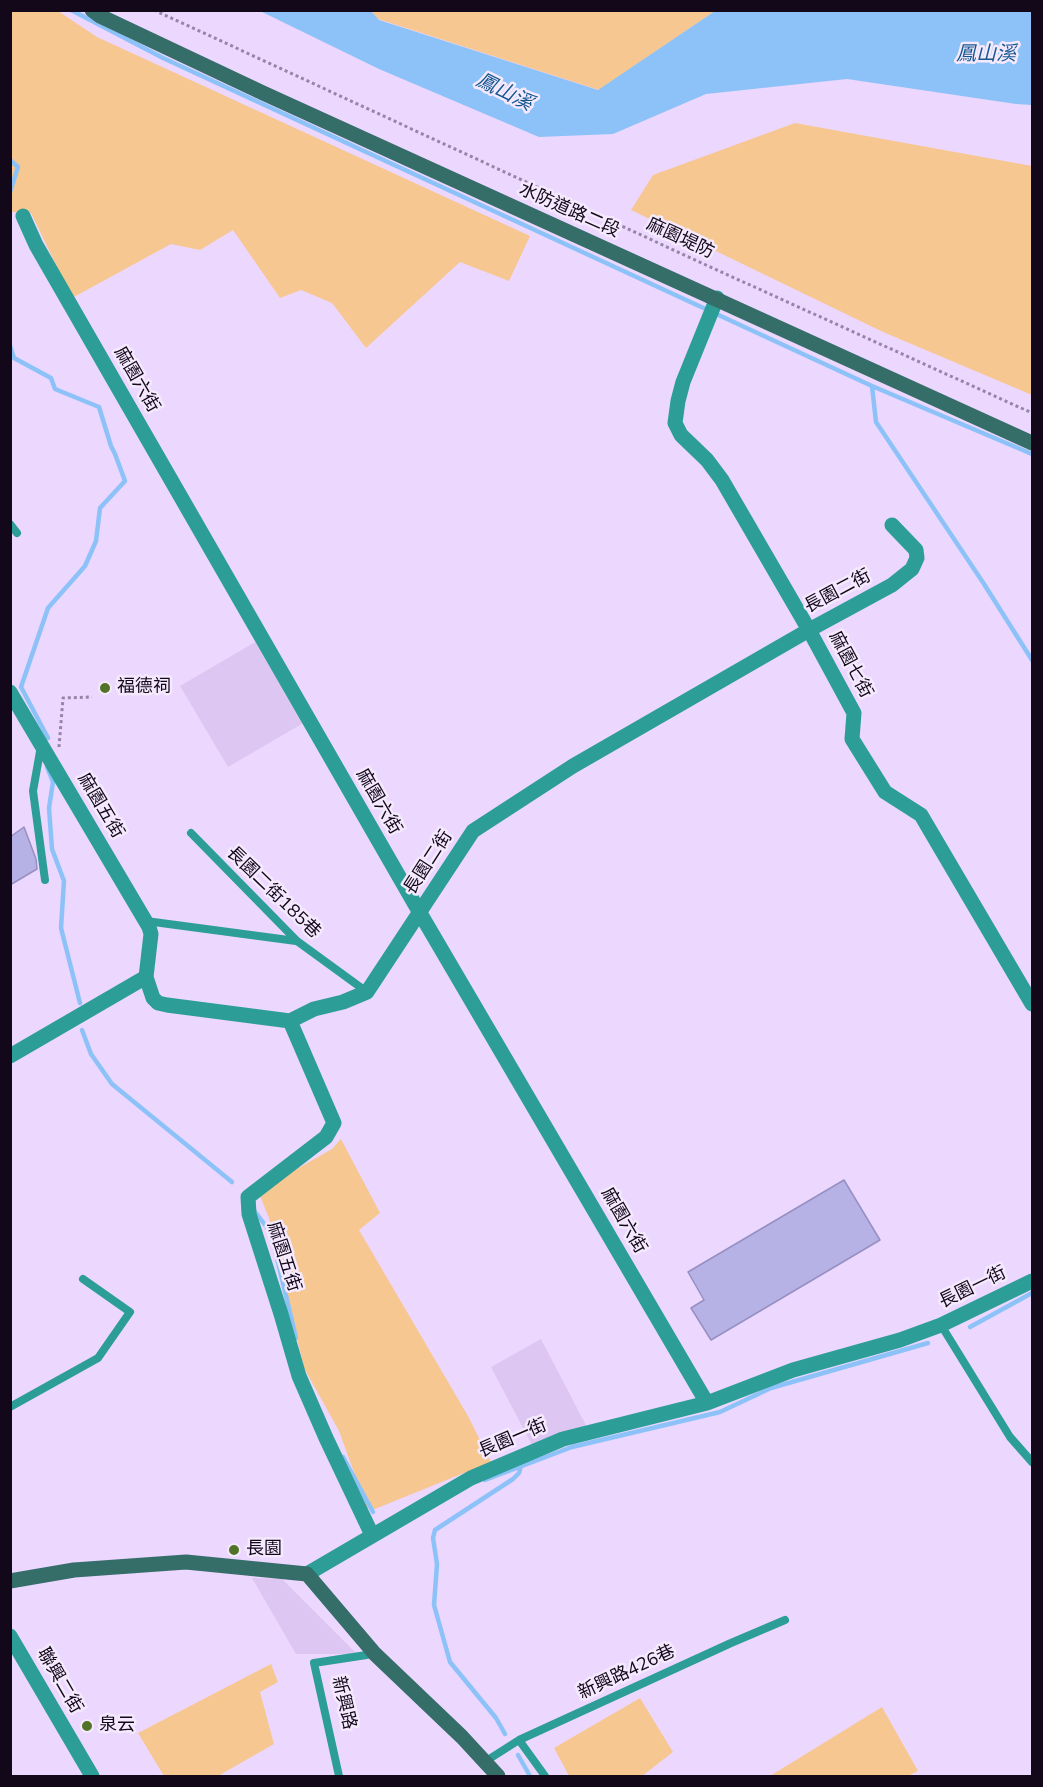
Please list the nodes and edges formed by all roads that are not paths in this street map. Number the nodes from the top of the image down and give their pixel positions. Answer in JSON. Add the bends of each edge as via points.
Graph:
{"nodes":[{"id":1,"x":92,"y":10,"type":"edge"},
{"id":2,"x":23,"y":216,"type":"dead end"},
{"id":3,"x":717,"y":298,"type":"junction"},
{"id":4,"x":1032,"y":443,"type":"edge"},
{"id":5,"x":10,"y":524,"type":"edge"},
{"id":6,"x":892,"y":525,"type":"dead end"},
{"id":7,"x":17,"y":533,"type":"dead end"},
{"id":8,"x":809,"y":630,"type":"junction"},
{"id":9,"x":10,"y":692,"type":"edge"},
{"id":10,"x":41,"y":745,"type":"junction"},
{"id":11,"x":191,"y":833,"type":"dead end"},
{"id":12,"x":45,"y":880,"type":"dead end"},
{"id":13,"x":420,"y":913,"type":"junction"},
{"id":14,"x":146,"y":921,"type":"junction"},
{"id":15,"x":297,"y":941,"type":"junction"},
{"id":16,"x":146,"y":977,"type":"junction"},
{"id":17,"x":367,"y":992,"type":"junction"},
{"id":18,"x":1032,"y":1004,"type":"edge"},
{"id":19,"x":290,"y":1022,"type":"junction"},
{"id":20,"x":10,"y":1056,"type":"edge"},
{"id":21,"x":83,"y":1279,"type":"dead end"},
{"id":22,"x":1032,"y":1281,"type":"edge"},
{"id":23,"x":941,"y":1325,"type":"junction"},
{"id":24,"x":707,"y":1403,"type":"junction"},
{"id":25,"x":10,"y":1407,"type":"edge"},
{"id":26,"x":1032,"y":1462,"type":"edge"},
{"id":27,"x":372,"y":1535,"type":"junction"},
{"id":28,"x":307,"y":1574,"type":"junction"},
{"id":29,"x":10,"y":1581,"type":"edge"},
{"id":30,"x":785,"y":1620,"type":"dead end"},
{"id":31,"x":10,"y":1636,"type":"edge"},
{"id":32,"x":375,"y":1654,"type":"junction"},
{"id":33,"x":519,"y":1740,"type":"junction"},
{"id":34,"x":486,"y":1761,"type":"junction"},
{"id":35,"x":92,"y":1776,"type":"edge"},
{"id":36,"x":339,"y":1776,"type":"edge"},
{"id":37,"x":498,"y":1776,"type":"edge"},
{"id":38,"x":545,"y":1776,"type":"edge"}],
"edges":[{"from":1,"to":3,"type":"street","name":"水防道路二段","via":[[284,102]]},
{"from":2,"to":13,"type":"street","name":"麻園六街"},
{"from":3,"to":4,"type":"street","name":"水防道路二段"},
{"from":3,"to":8,"type":"street","name":"麻園七街","via":[[683,382],[675,423],[681,435],[722,480]]},
{"from":5,"to":7,"type":"lane"},
{"from":6,"to":8,"type":"street","name":"長園二街","via":[[916,550],[912,569],[892,585]]},
{"from":8,"to":13,"type":"street","name":"長園二街","via":[[573,766],[472,831]]},
{"from":8,"to":18,"type":"street","name":"麻園七街","via":[[854,713],[852,739],[885,792],[921,815]]},
{"from":9,"to":10,"type":"street","name":"麻園五街"},
{"from":10,"to":12,"type":"lane","via":[[33,791]]},
{"from":10,"to":14,"type":"street","name":"麻園五街"},
{"from":11,"to":15,"type":"lane","name":"長園二街185巷"},
{"from":13,"to":17,"type":"street","name":"長園二街"},
{"from":13,"to":24,"type":"street","name":"麻園六街"},
{"from":14,"to":15,"type":"lane"},
{"from":14,"to":16,"type":"street","name":"麻園五街","via":[[151,933]]},
{"from":15,"to":17,"type":"lane","name":"長園二街185巷"},
{"from":16,"to":19,"type":"street","via":[[158,1003]]},
{"from":16,"to":20,"type":"street"},
{"from":17,"to":19,"type":"street","via":[[314,1009]]},
{"from":19,"to":27,"type":"street","name":"麻園五街","via":[[334,1124],[326,1137],[248,1197],[249,1214],[299,1376]]},
{"from":21,"to":25,"type":"lane","via":[[130,1312],[98,1358]]},
{"from":22,"to":23,"type":"street","name":"長園一街"},
{"from":23,"to":24,"type":"street","name":"長園一街","via":[[793,1370]]},
{"from":23,"to":26,"type":"lane","via":[[1010,1437]]},
{"from":24,"to":27,"type":"street","name":"長園一街","via":[[563,1439],[471,1478]]},
{"from":27,"to":28,"type":"street","name":"長園一街"},
{"from":28,"to":29,"type":"street","via":[[186,1562],[74,1570]]},
{"from":28,"to":32,"type":"street"},
{"from":30,"to":33,"type":"lane","name":"新興路426巷"},
{"from":31,"to":35,"type":"street","name":"聯興二街"},
{"from":32,"to":34,"type":"street"},
{"from":32,"to":36,"type":"lane","name":"新興路","via":[[314,1663]]},
{"from":33,"to":34,"type":"lane","name":"新興路426巷"},
{"from":33,"to":38,"type":"lane"},
{"from":34,"to":37,"type":"street"}]}
